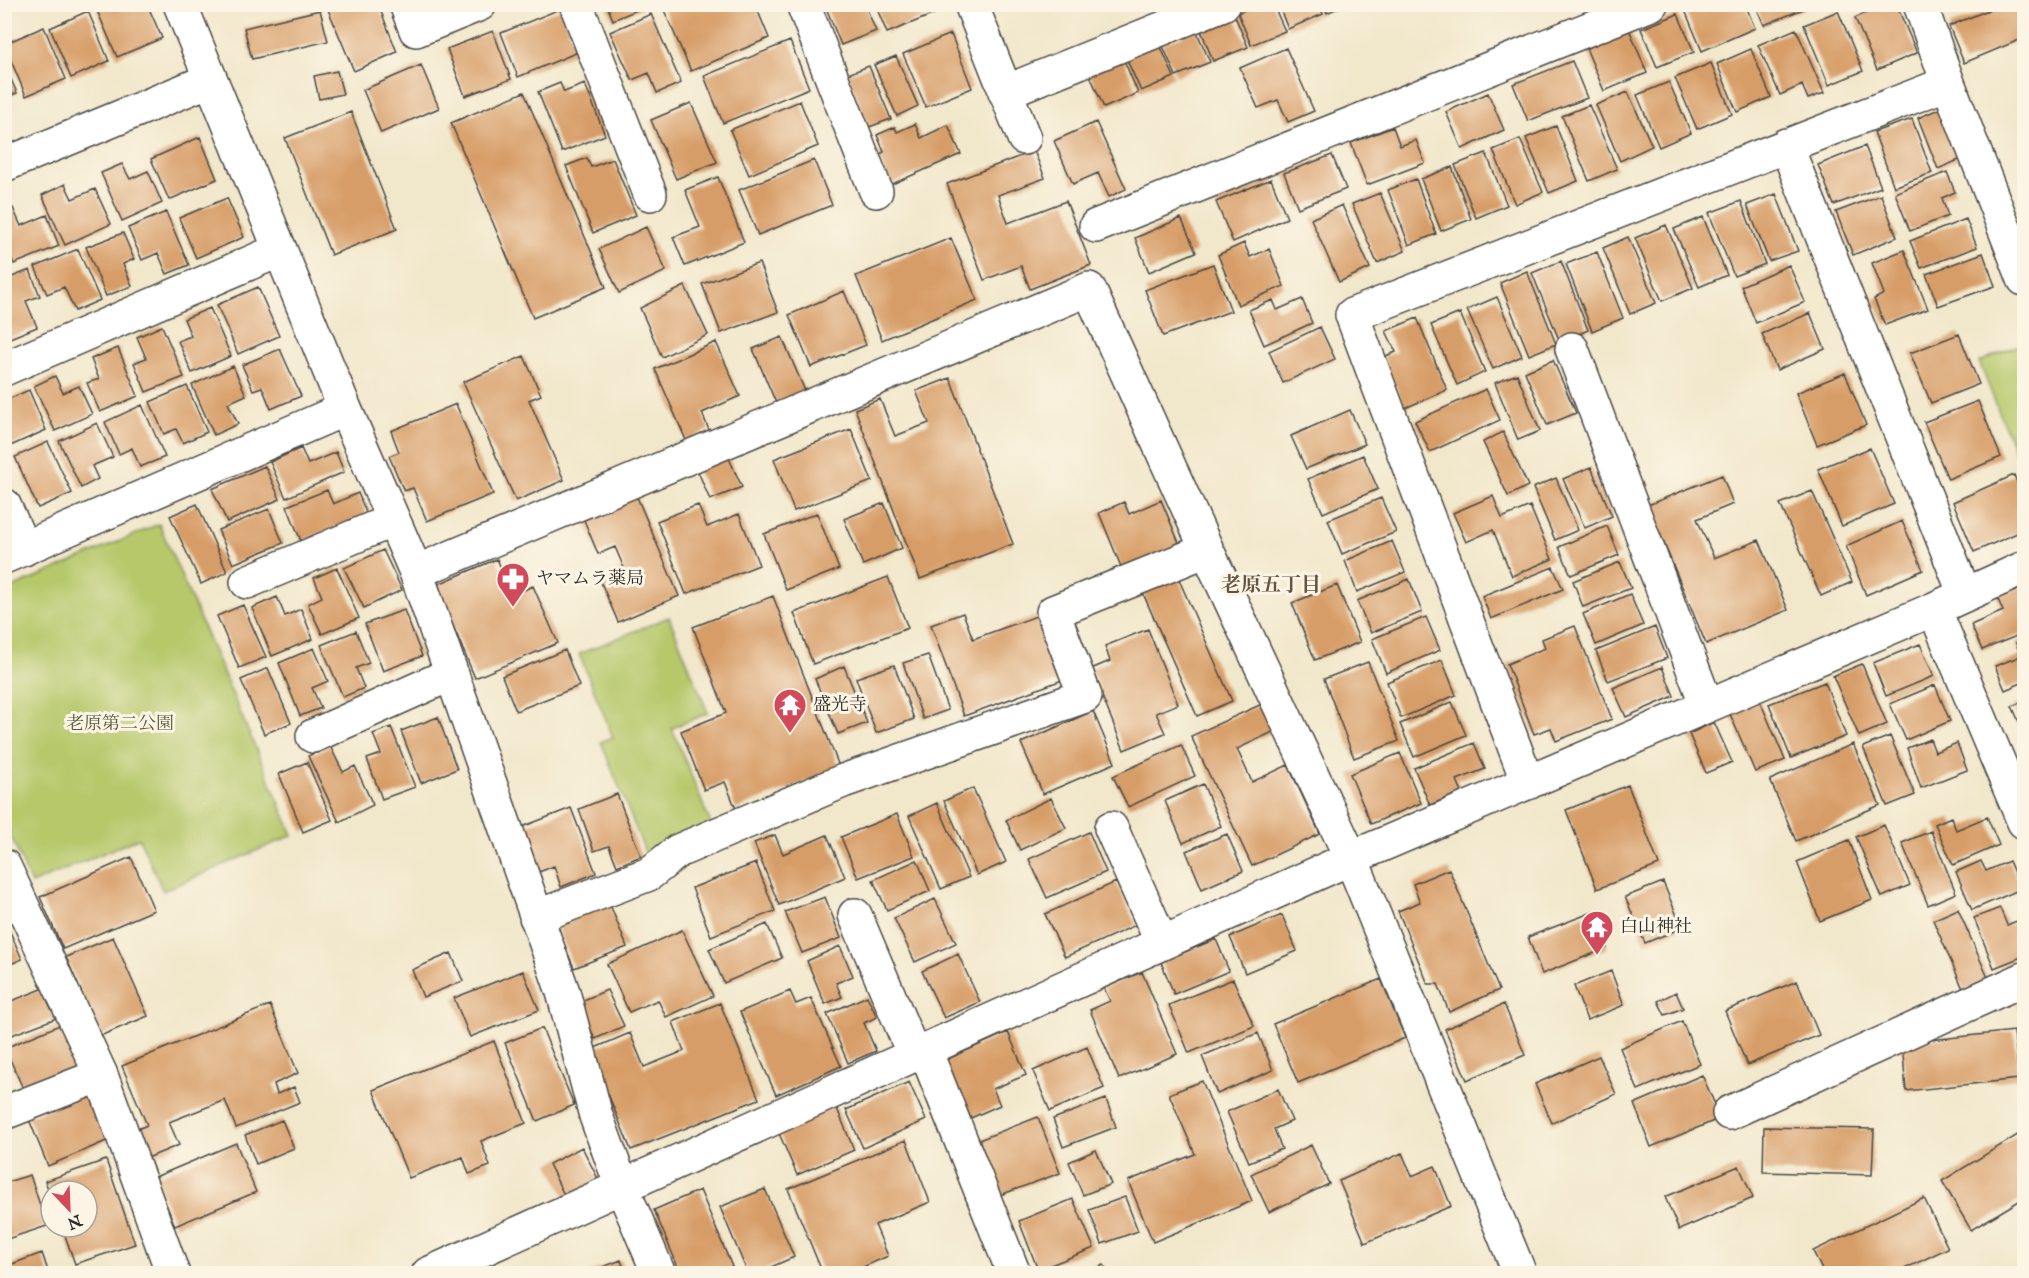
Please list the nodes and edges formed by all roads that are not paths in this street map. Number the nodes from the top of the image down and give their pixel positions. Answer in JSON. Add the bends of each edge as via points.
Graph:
{"nodes":[{"id":1,"x":180,"y":4,"type":"edge"},
{"id":2,"x":406,"y":4,"type":"edge"},
{"id":3,"x":480,"y":4,"type":"edge"},
{"id":4,"x":576,"y":4,"type":"edge"},
{"id":5,"x":803,"y":4,"type":"edge"},
{"id":6,"x":971,"y":4,"type":"edge"},
{"id":7,"x":1223,"y":4,"type":"edge"},
{"id":8,"x":1651,"y":4,"type":"edge"},
{"id":9,"x":1920,"y":4,"type":"edge"},
{"id":10,"x":210,"y":80,"type":"junction"},
{"id":11,"x":1948,"y":83,"type":"junction"},
{"id":12,"x":1005,"y":92,"type":"junction"},
{"id":13,"x":1024,"y":138,"type":"dead end"},
{"id":14,"x":1786,"y":146,"type":"junction"},
{"id":15,"x":4,"y":165,"type":"edge"},
{"id":16,"x":876,"y":191,"type":"dead end"},
{"id":17,"x":651,"y":194,"type":"dead end"},
{"id":18,"x":1096,"y":226,"type":"dead end"},
{"id":19,"x":280,"y":250,"type":"junction"},
{"id":20,"x":2025,"y":279,"type":"edge"},
{"id":21,"x":1572,"y":349,"type":"dead end"},
{"id":22,"x":4,"y":369,"type":"edge"},
{"id":23,"x":345,"y":409,"type":"junction"},
{"id":24,"x":4,"y":505,"type":"edge"},
{"id":25,"x":393,"y":520,"type":"junction"},
{"id":26,"x":1207,"y":550,"type":"junction"},
{"id":27,"x":14,"y":553,"type":"edge"},
{"id":28,"x":2025,"y":568,"type":"edge"},
{"id":29,"x":416,"y":572,"type":"junction"},
{"id":30,"x":247,"y":582,"type":"dead end"},
{"id":31,"x":1965,"y":595,"type":"junction"},
{"id":32,"x":1934,"y":609,"type":"junction"},
{"id":33,"x":452,"y":674,"type":"junction"},
{"id":34,"x":1707,"y":706,"type":"junction"},
{"id":35,"x":313,"y":736,"type":"dead end"},
{"id":36,"x":1528,"y":783,"type":"junction"},
{"id":37,"x":2025,"y":822,"type":"edge"},
{"id":38,"x":1111,"y":828,"type":"dead end"},
{"id":39,"x":1351,"y":858,"type":"junction"},
{"id":40,"x":4,"y":866,"type":"edge"},
{"id":41,"x":855,"y":915,"type":"dead end"},
{"id":42,"x":536,"y":917,"type":"junction"},
{"id":43,"x":1162,"y":943,"type":"junction"},
{"id":44,"x":2025,"y":979,"type":"edge"},
{"id":45,"x":920,"y":1053,"type":"junction"},
{"id":46,"x":101,"y":1076,"type":"junction"},
{"id":47,"x":4,"y":1113,"type":"edge"},
{"id":48,"x":1729,"y":1113,"type":"dead end"},
{"id":49,"x":622,"y":1187,"type":"junction"},
{"id":50,"x":173,"y":1274,"type":"edge"},
{"id":51,"x":428,"y":1274,"type":"edge"},
{"id":52,"x":659,"y":1274,"type":"edge"},
{"id":53,"x":1014,"y":1274,"type":"edge"},
{"id":54,"x":1520,"y":1274,"type":"edge"}],
"edges":[{"from":1,"to":10,"type":"street"},
{"from":2,"to":3,"type":"street","via":[[416,30]]},
{"from":4,"to":17,"type":"street"},
{"from":5,"to":16,"type":"street"},
{"from":6,"to":12,"type":"street"},
{"from":7,"to":12,"type":"street"},
{"from":8,"to":18,"type":"street"},
{"from":9,"to":11,"type":"street"},
{"from":10,"to":15,"type":"street"},
{"from":10,"to":19,"type":"street"},
{"from":11,"to":14,"type":"street"},
{"from":11,"to":20,"type":"street"},
{"from":12,"to":13,"type":"street"},
{"from":14,"to":31,"type":"street"},
{"from":14,"to":36,"type":"street","via":[[1352,315]]},
{"from":19,"to":22,"type":"street"},
{"from":19,"to":23,"type":"street"},
{"from":21,"to":34,"type":"street"},
{"from":23,"to":25,"type":"street"},
{"from":23,"to":27,"type":"street"},
{"from":24,"to":27,"type":"street"},
{"from":25,"to":29,"type":"street"},
{"from":25,"to":30,"type":"street"},
{"from":26,"to":29,"type":"street","via":[[1089,289]]},
{"from":26,"to":39,"type":"street"},
{"from":26,"to":42,"type":"street","via":[[1053,612],[1085,696],[843,781],[678,851],[649,874]]},
{"from":28,"to":31,"type":"street"},
{"from":29,"to":33,"type":"street"},
{"from":31,"to":32,"type":"street"},
{"from":32,"to":34,"type":"street"},
{"from":32,"to":37,"type":"street"},
{"from":33,"to":35,"type":"street"},
{"from":33,"to":42,"type":"street"},
{"from":34,"to":36,"type":"street"},
{"from":36,"to":39,"type":"street"},
{"from":38,"to":43,"type":"street"},
{"from":39,"to":43,"type":"street"},
{"from":39,"to":54,"type":"street"},
{"from":40,"to":46,"type":"street"},
{"from":41,"to":45,"type":"street"},
{"from":42,"to":49,"type":"street","via":[[562,992],[596,1116]]},
{"from":43,"to":45,"type":"street"},
{"from":44,"to":48,"type":"street"},
{"from":45,"to":49,"type":"street"},
{"from":45,"to":53,"type":"street"},
{"from":46,"to":47,"type":"street"},
{"from":46,"to":50,"type":"street"},
{"from":49,"to":51,"type":"street"},
{"from":49,"to":52,"type":"street"}]}
